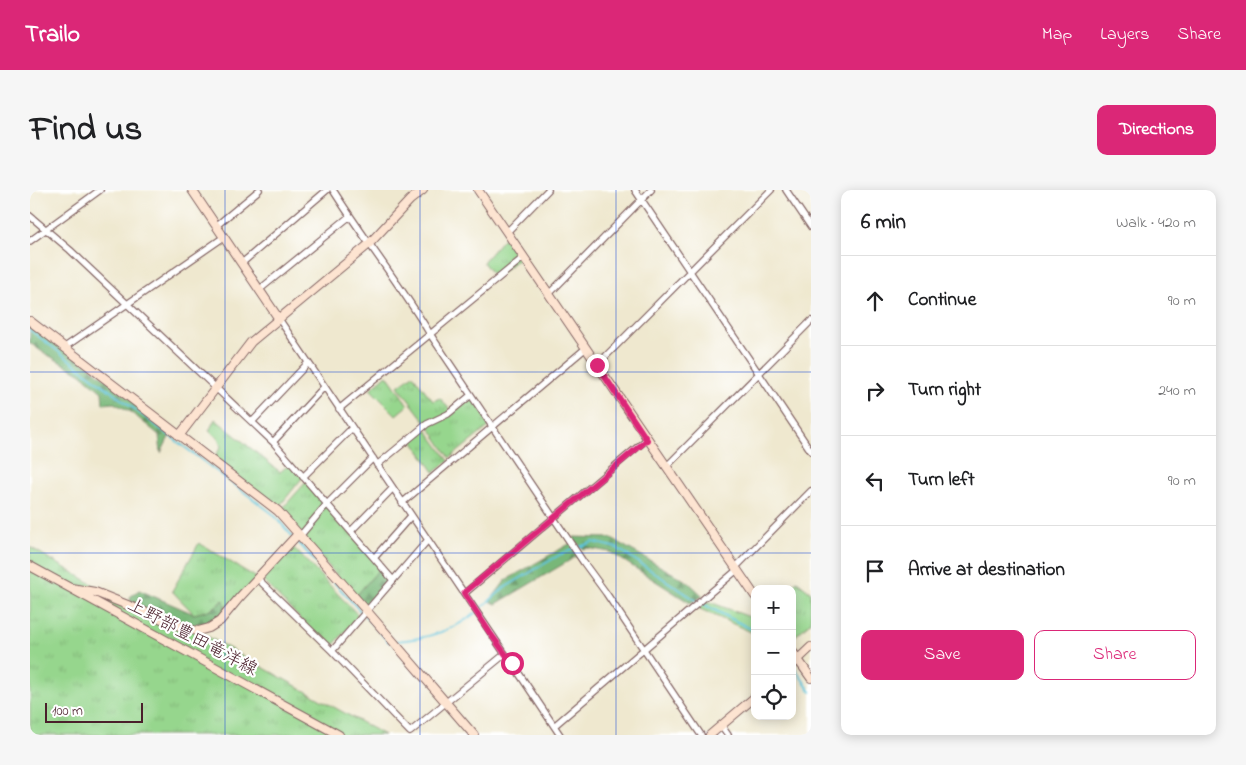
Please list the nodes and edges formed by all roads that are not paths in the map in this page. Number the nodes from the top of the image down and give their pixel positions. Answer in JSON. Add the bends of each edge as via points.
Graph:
{"nodes":[{"id":1,"x":100,"y":190,"type":"edge"},
{"id":2,"x":192,"y":190,"type":"edge"},
{"id":3,"x":259,"y":190,"type":"edge"},
{"id":4,"x":327,"y":190,"type":"edge"},
{"id":5,"x":333,"y":190,"type":"edge"},
{"id":6,"x":423,"y":190,"type":"edge"},
{"id":7,"x":478,"y":190,"type":"edge"},
{"id":8,"x":548,"y":190,"type":"edge"},
{"id":9,"x":635,"y":190,"type":"edge"},
{"id":10,"x":652,"y":190,"type":"edge"},
{"id":11,"x":771,"y":190,"type":"edge"},
{"id":12,"x":786,"y":190,"type":"edge"},
{"id":13,"x":642,"y":200,"type":"junction"},
{"id":14,"x":30,"y":216,"type":"edge"},
{"id":15,"x":350,"y":216,"type":"junction"},
{"id":16,"x":216,"y":226,"type":"junction"},
{"id":17,"x":811,"y":227,"type":"edge"},
{"id":18,"x":46,"y":229,"type":"junction"},
{"id":19,"x":507,"y":232,"type":"junction"},
{"id":20,"x":224,"y":237,"type":"junction"},
{"id":21,"x":30,"y":241,"type":"edge"},
{"id":22,"x":368,"y":245,"type":"junction"},
{"id":23,"x":524,"y":257,"type":"junction"},
{"id":24,"x":242,"y":263,"type":"junction"},
{"id":25,"x":690,"y":272,"type":"junction"},
{"id":26,"x":259,"y":290,"type":"junction"},
{"id":27,"x":549,"y":294,"type":"junction"},
{"id":28,"x":127,"y":303,"type":"junction"},
{"id":29,"x":278,"y":319,"type":"junction"},
{"id":30,"x":30,"y":320,"type":"edge"},
{"id":31,"x":811,"y":321,"type":"edge"},
{"id":32,"x":430,"y":334,"type":"junction"},
{"id":33,"x":65,"y":347,"type":"junction"},
{"id":34,"x":586,"y":348,"type":"junction"},
{"id":35,"x":308,"y":363,"type":"junction"},
{"id":36,"x":597,"y":365,"type":"junction"},
{"id":37,"x":759,"y":374,"type":"junction"},
{"id":38,"x":216,"y":387,"type":"junction"},
{"id":39,"x":324,"y":387,"type":"junction"},
{"id":40,"x":471,"y":395,"type":"junction"},
{"id":41,"x":339,"y":409,"type":"junction"},
{"id":42,"x":252,"y":422,"type":"junction"},
{"id":43,"x":492,"y":427,"type":"junction"},
{"id":44,"x":352,"y":428,"type":"junction"},
{"id":45,"x":179,"y":436,"type":"junction"},
{"id":46,"x":647,"y":440,"type":"junction"},
{"id":47,"x":273,"y":442,"type":"junction"},
{"id":48,"x":811,"y":450,"type":"edge"},
{"id":49,"x":373,"y":458,"type":"junction"},
{"id":50,"x":377,"y":465,"type":"junction"},
{"id":51,"x":666,"y":467,"type":"junction"},
{"id":52,"x":304,"y":477,"type":"junction"},
{"id":53,"x":393,"y":488,"type":"junction"},
{"id":54,"x":811,"y":491,"type":"edge"},
{"id":55,"x":402,"y":503,"type":"junction"},
{"id":56,"x":327,"y":504,"type":"junction"},
{"id":57,"x":411,"y":516,"type":"junction"},
{"id":58,"x":554,"y":518,"type":"junction"},
{"id":59,"x":351,"y":531,"type":"junction"},
{"id":60,"x":299,"y":535,"type":"junction"},
{"id":61,"x":427,"y":540,"type":"junction"},
{"id":62,"x":374,"y":558,"type":"junction"},
{"id":63,"x":30,"y":566,"type":"edge"},
{"id":64,"x":736,"y":569,"type":"junction"},
{"id":65,"x":257,"y":578,"type":"junction"},
{"id":66,"x":393,"y":580,"type":"junction"},
{"id":67,"x":68,"y":588,"type":"junction"},
{"id":68,"x":751,"y":590,"type":"edge"},
{"id":69,"x":464,"y":593,"type":"junction"},
{"id":70,"x":366,"y":610,"type":"junction"},
{"id":71,"x":811,"y":647,"type":"edge"},
{"id":72,"x":643,"y":649,"type":"junction"},
{"id":73,"x":332,"y":651,"type":"junction"},
{"id":74,"x":505,"y":654,"type":"junction"},
{"id":75,"x":796,"y":661,"type":"edge"},
{"id":76,"x":796,"y":663,"type":"edge"},
{"id":77,"x":811,"y":678,"type":"edge"},
{"id":78,"x":751,"y":700,"type":"edge"},
{"id":79,"x":446,"y":702,"type":"junction"},
{"id":80,"x":721,"y":725,"type":"junction"},
{"id":81,"x":554,"y":726,"type":"junction"},
{"id":82,"x":339,"y":735,"type":"edge"},
{"id":83,"x":474,"y":735,"type":"edge"},
{"id":84,"x":560,"y":735,"type":"edge"},
{"id":85,"x":701,"y":735,"type":"edge"},
{"id":86,"x":710,"y":735,"type":"edge"},
{"id":87,"x":728,"y":735,"type":"edge"}],
"edges":[{"from":1,"to":18,"type":"street"},
{"from":2,"to":16,"type":"street"},
{"from":3,"to":16,"type":"street"},
{"from":4,"to":24,"type":"street"},
{"from":5,"to":15,"type":"street"},
{"from":6,"to":22,"type":"street"},
{"from":7,"to":19,"type":"street"},
{"from":8,"to":19,"type":"street"},
{"from":9,"to":13,"type":"street"},
{"from":10,"to":13,"type":"street"},
{"from":11,"to":25,"type":"street"},
{"from":12,"to":17,"type":"street"},
{"from":13,"to":25,"type":"street"},
{"from":13,"to":27,"type":"street"},
{"from":14,"to":18,"type":"street"},
{"from":15,"to":22,"type":"street"},
{"from":15,"to":26,"type":"street"},
{"from":16,"to":20,"type":"street"},
{"from":18,"to":21,"type":"street"},
{"from":18,"to":28,"type":"street"},
{"from":19,"to":23,"type":"street"},
{"from":20,"to":24,"type":"street"},
{"from":20,"to":28,"type":"street"},
{"from":22,"to":29,"type":"street"},
{"from":22,"to":32,"type":"street","via":[[408,297]]},
{"from":23,"to":27,"type":"street"},
{"from":23,"to":32,"type":"street"},
{"from":24,"to":26,"type":"street"},
{"from":25,"to":36,"type":"street"},
{"from":25,"to":37,"type":"street"},
{"from":26,"to":29,"type":"street"},
{"from":27,"to":34,"type":"street"},
{"from":28,"to":33,"type":"street"},
{"from":28,"to":38,"type":"street"},
{"from":29,"to":35,"type":"street"},
{"from":29,"to":38,"type":"street","via":[[251,342]]},
{"from":30,"to":33,"type":"street"},
{"from":31,"to":37,"type":"street"},
{"from":32,"to":40,"type":"street"},
{"from":32,"to":41,"type":"street"},
{"from":33,"to":45,"type":"street"},
{"from":34,"to":36,"type":"street"},
{"from":34,"to":43,"type":"street"},
{"from":35,"to":39,"type":"street"},
{"from":35,"to":42,"type":"street"},
{"from":36,"to":46,"type":"street"},
{"from":37,"to":48,"type":"street"},
{"from":37,"to":51,"type":"street"},
{"from":38,"to":42,"type":"street"},
{"from":38,"to":45,"type":"street"},
{"from":39,"to":41,"type":"street"},
{"from":39,"to":47,"type":"street"},
{"from":40,"to":43,"type":"street"},
{"from":40,"to":50,"type":"street","via":[[448,414],[427,424]]},
{"from":41,"to":44,"type":"street"},
{"from":42,"to":47,"type":"street"},
{"from":43,"to":55,"type":"street"},
{"from":43,"to":58,"type":"street"},
{"from":44,"to":49,"type":"street"},
{"from":44,"to":52,"type":"street"},
{"from":45,"to":60,"type":"street","via":[[278,511]]},
{"from":46,"to":51,"type":"street"},
{"from":46,"to":58,"type":"street"},
{"from":47,"to":52,"type":"street"},
{"from":49,"to":50,"type":"street"},
{"from":49,"to":56,"type":"street"},
{"from":50,"to":53,"type":"street"},
{"from":51,"to":64,"type":"street"},
{"from":52,"to":56,"type":"street"},
{"from":53,"to":55,"type":"street"},
{"from":53,"to":59,"type":"street"},
{"from":54,"to":64,"type":"street"},
{"from":55,"to":57,"type":"street"},
{"from":56,"to":59,"type":"street"},
{"from":56,"to":60,"type":"street"},
{"from":57,"to":61,"type":"street"},
{"from":57,"to":62,"type":"street"},
{"from":58,"to":69,"type":"street"},
{"from":58,"to":72,"type":"street"},
{"from":59,"to":62,"type":"street"},
{"from":60,"to":65,"type":"street"},
{"from":60,"to":70,"type":"street"},
{"from":61,"to":66,"type":"street"},
{"from":61,"to":69,"type":"street"},
{"from":62,"to":66,"type":"street"},
{"from":63,"to":67,"type":"street","name":"上野部豊田竜洋線"},
{"from":64,"to":68,"type":"street"},
{"from":64,"to":72,"type":"street"},
{"from":65,"to":67,"type":"street","via":[[220,621],[198,631],[95,592]]},
{"from":65,"to":73,"type":"street"},
{"from":66,"to":70,"type":"street"},
{"from":67,"to":82,"type":"street","name":"上野部豊田竜洋線"},
{"from":69,"to":74,"type":"street"},
{"from":70,"to":73,"type":"street"},
{"from":70,"to":79,"type":"street"},
{"from":71,"to":75,"type":"street"},
{"from":72,"to":81,"type":"street"},
{"from":72,"to":85,"type":"street"},
{"from":73,"to":79,"type":"street","via":[[410,732]]},
{"from":74,"to":79,"type":"street"},
{"from":74,"to":81,"type":"street"},
{"from":76,"to":77,"type":"street"},
{"from":78,"to":80,"type":"street"},
{"from":79,"to":83,"type":"street"},
{"from":80,"to":86,"type":"street"},
{"from":80,"to":87,"type":"street"},
{"from":81,"to":84,"type":"street"}]}
